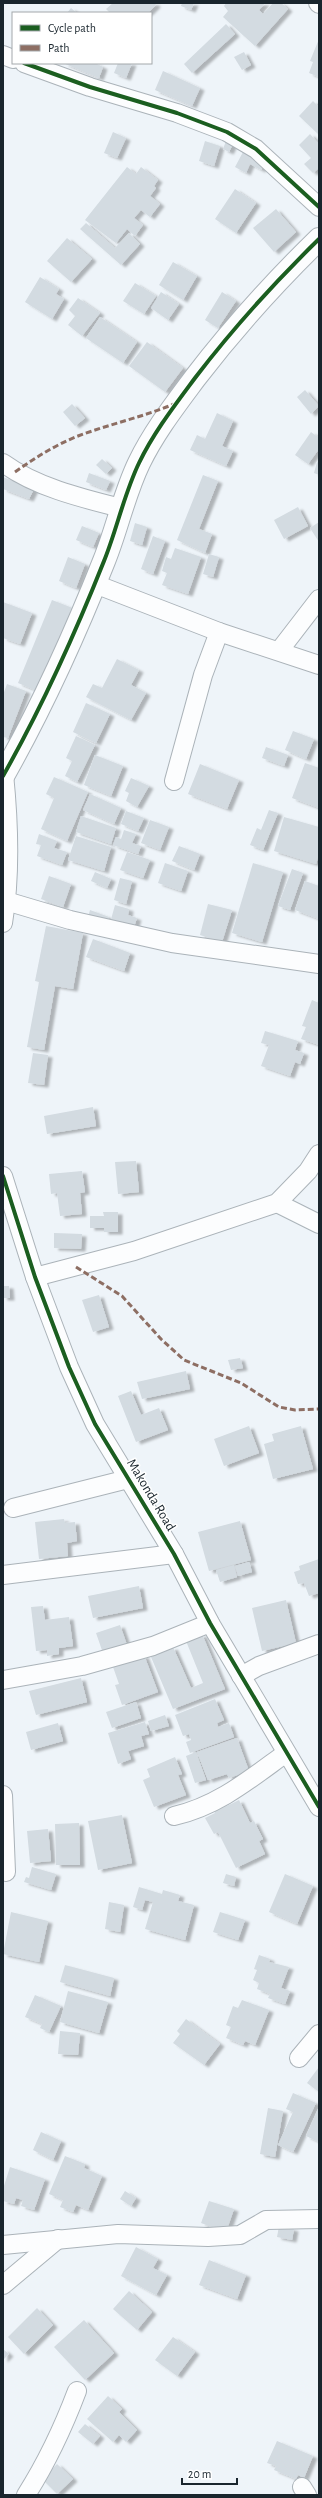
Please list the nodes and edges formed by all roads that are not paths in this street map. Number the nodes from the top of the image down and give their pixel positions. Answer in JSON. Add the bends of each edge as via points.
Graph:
{"nodes":[{"id":1,"x":27,"y":64,"type":"edge"},
{"id":2,"x":319,"y":206,"type":"edge"},
{"id":3,"x":319,"y":239,"type":"edge"},
{"id":4,"x":3,"y":463,"type":"edge"},
{"id":5,"x":121,"y":508,"type":"junction"},
{"id":6,"x":95,"y":584,"type":"junction"},
{"id":7,"x":319,"y":599,"type":"edge"},
{"id":8,"x":219,"y":632,"type":"junction"},
{"id":9,"x":279,"y":651,"type":"junction"},
{"id":10,"x":319,"y":665,"type":"edge"},
{"id":11,"x":4,"y":775,"type":"edge"},
{"id":12,"x":174,"y":781,"type":"dead end"},
{"id":13,"x":6,"y":901,"type":"junction"},
{"id":14,"x":3,"y":923,"type":"edge"},
{"id":15,"x":319,"y":964,"type":"edge"},
{"id":16,"x":319,"y":1154,"type":"edge"},
{"id":17,"x":3,"y":1176,"type":"edge"},
{"id":18,"x":277,"y":1203,"type":"junction"},
{"id":19,"x":319,"y":1224,"type":"edge"},
{"id":20,"x":35,"y":1277,"type":"junction"},
{"id":21,"x":128,"y":1478,"type":"junction"},
{"id":22,"x":13,"y":1508,"type":"dead end"},
{"id":23,"x":174,"y":1554,"type":"junction"},
{"id":24,"x":3,"y":1575,"type":"edge"},
{"id":25,"x":210,"y":1623,"type":"junction"},
{"id":26,"x":319,"y":1644,"type":"edge"},
{"id":27,"x":241,"y":1676,"type":"junction"},
{"id":28,"x":3,"y":1680,"type":"edge"},
{"id":29,"x":286,"y":1753,"type":"junction"},
{"id":30,"x":3,"y":1795,"type":"edge"},
{"id":31,"x":319,"y":1808,"type":"edge"},
{"id":32,"x":174,"y":1816,"type":"dead end"},
{"id":33,"x":6,"y":1872,"type":"dead end"},
{"id":34,"x":319,"y":2034,"type":"edge"},
{"id":35,"x":299,"y":2058,"type":"dead end"},
{"id":36,"x":319,"y":2219,"type":"edge"},
{"id":37,"x":58,"y":2239,"type":"junction"},
{"id":38,"x":3,"y":2245,"type":"edge"},
{"id":39,"x":3,"y":2286,"type":"edge"},
{"id":40,"x":77,"y":2391,"type":"dead end"},
{"id":41,"x":26,"y":2495,"type":"edge"}],
"edges":[{"from":1,"to":2,"type":"street","via":[[227,132],[256,149]]},
{"from":3,"to":5,"type":"street","via":[[275,282],[229,333],[176,403],[139,463]]},
{"from":4,"to":5,"type":"street","via":[[14,472],[55,488]]},
{"from":5,"to":6,"type":"street"},
{"from":6,"to":8,"type":"street"},
{"from":6,"to":11,"type":"street","via":[[42,701]]},
{"from":7,"to":9,"type":"street"},
{"from":8,"to":9,"type":"street"},
{"from":8,"to":12,"type":"street","via":[[203,675]]},
{"from":9,"to":10,"type":"street"},
{"from":11,"to":13,"type":"street","via":[[8,820]]},
{"from":13,"to":14,"type":"street"},
{"from":13,"to":15,"type":"street","via":[[78,922],[172,943]]},
{"from":16,"to":18,"type":"street","via":[[308,1171]]},
{"from":17,"to":20,"type":"street","name":"Makonda Road"},
{"from":18,"to":19,"type":"street"},
{"from":18,"to":20,"type":"street","via":[[134,1251]]},
{"from":20,"to":21,"type":"street","name":"Makonda Road","via":[[69,1367],[95,1424]]},
{"from":21,"to":22,"type":"street"},
{"from":21,"to":23,"type":"street","name":"Makonda Road"},
{"from":23,"to":24,"type":"street"},
{"from":23,"to":25,"type":"street","name":"Makonda Road"},
{"from":25,"to":27,"type":"street","name":"Makonda Road"},
{"from":25,"to":28,"type":"street","via":[[153,1646],[89,1664]]},
{"from":26,"to":27,"type":"street","via":[[259,1666]]},
{"from":27,"to":29,"type":"street","name":"Makonda Road"},
{"from":29,"to":31,"type":"street","name":"Makonda Road"},
{"from":29,"to":32,"type":"street","via":[[233,1792],[193,1812]]},
{"from":30,"to":33,"type":"street"},
{"from":34,"to":35,"type":"street"},
{"from":36,"to":37,"type":"street","via":[[266,2220],[240,2235],[208,2237],[118,2234]]},
{"from":37,"to":38,"type":"street"},
{"from":37,"to":39,"type":"street"},
{"from":40,"to":41,"type":"street","via":[[64,2428]]}]}
